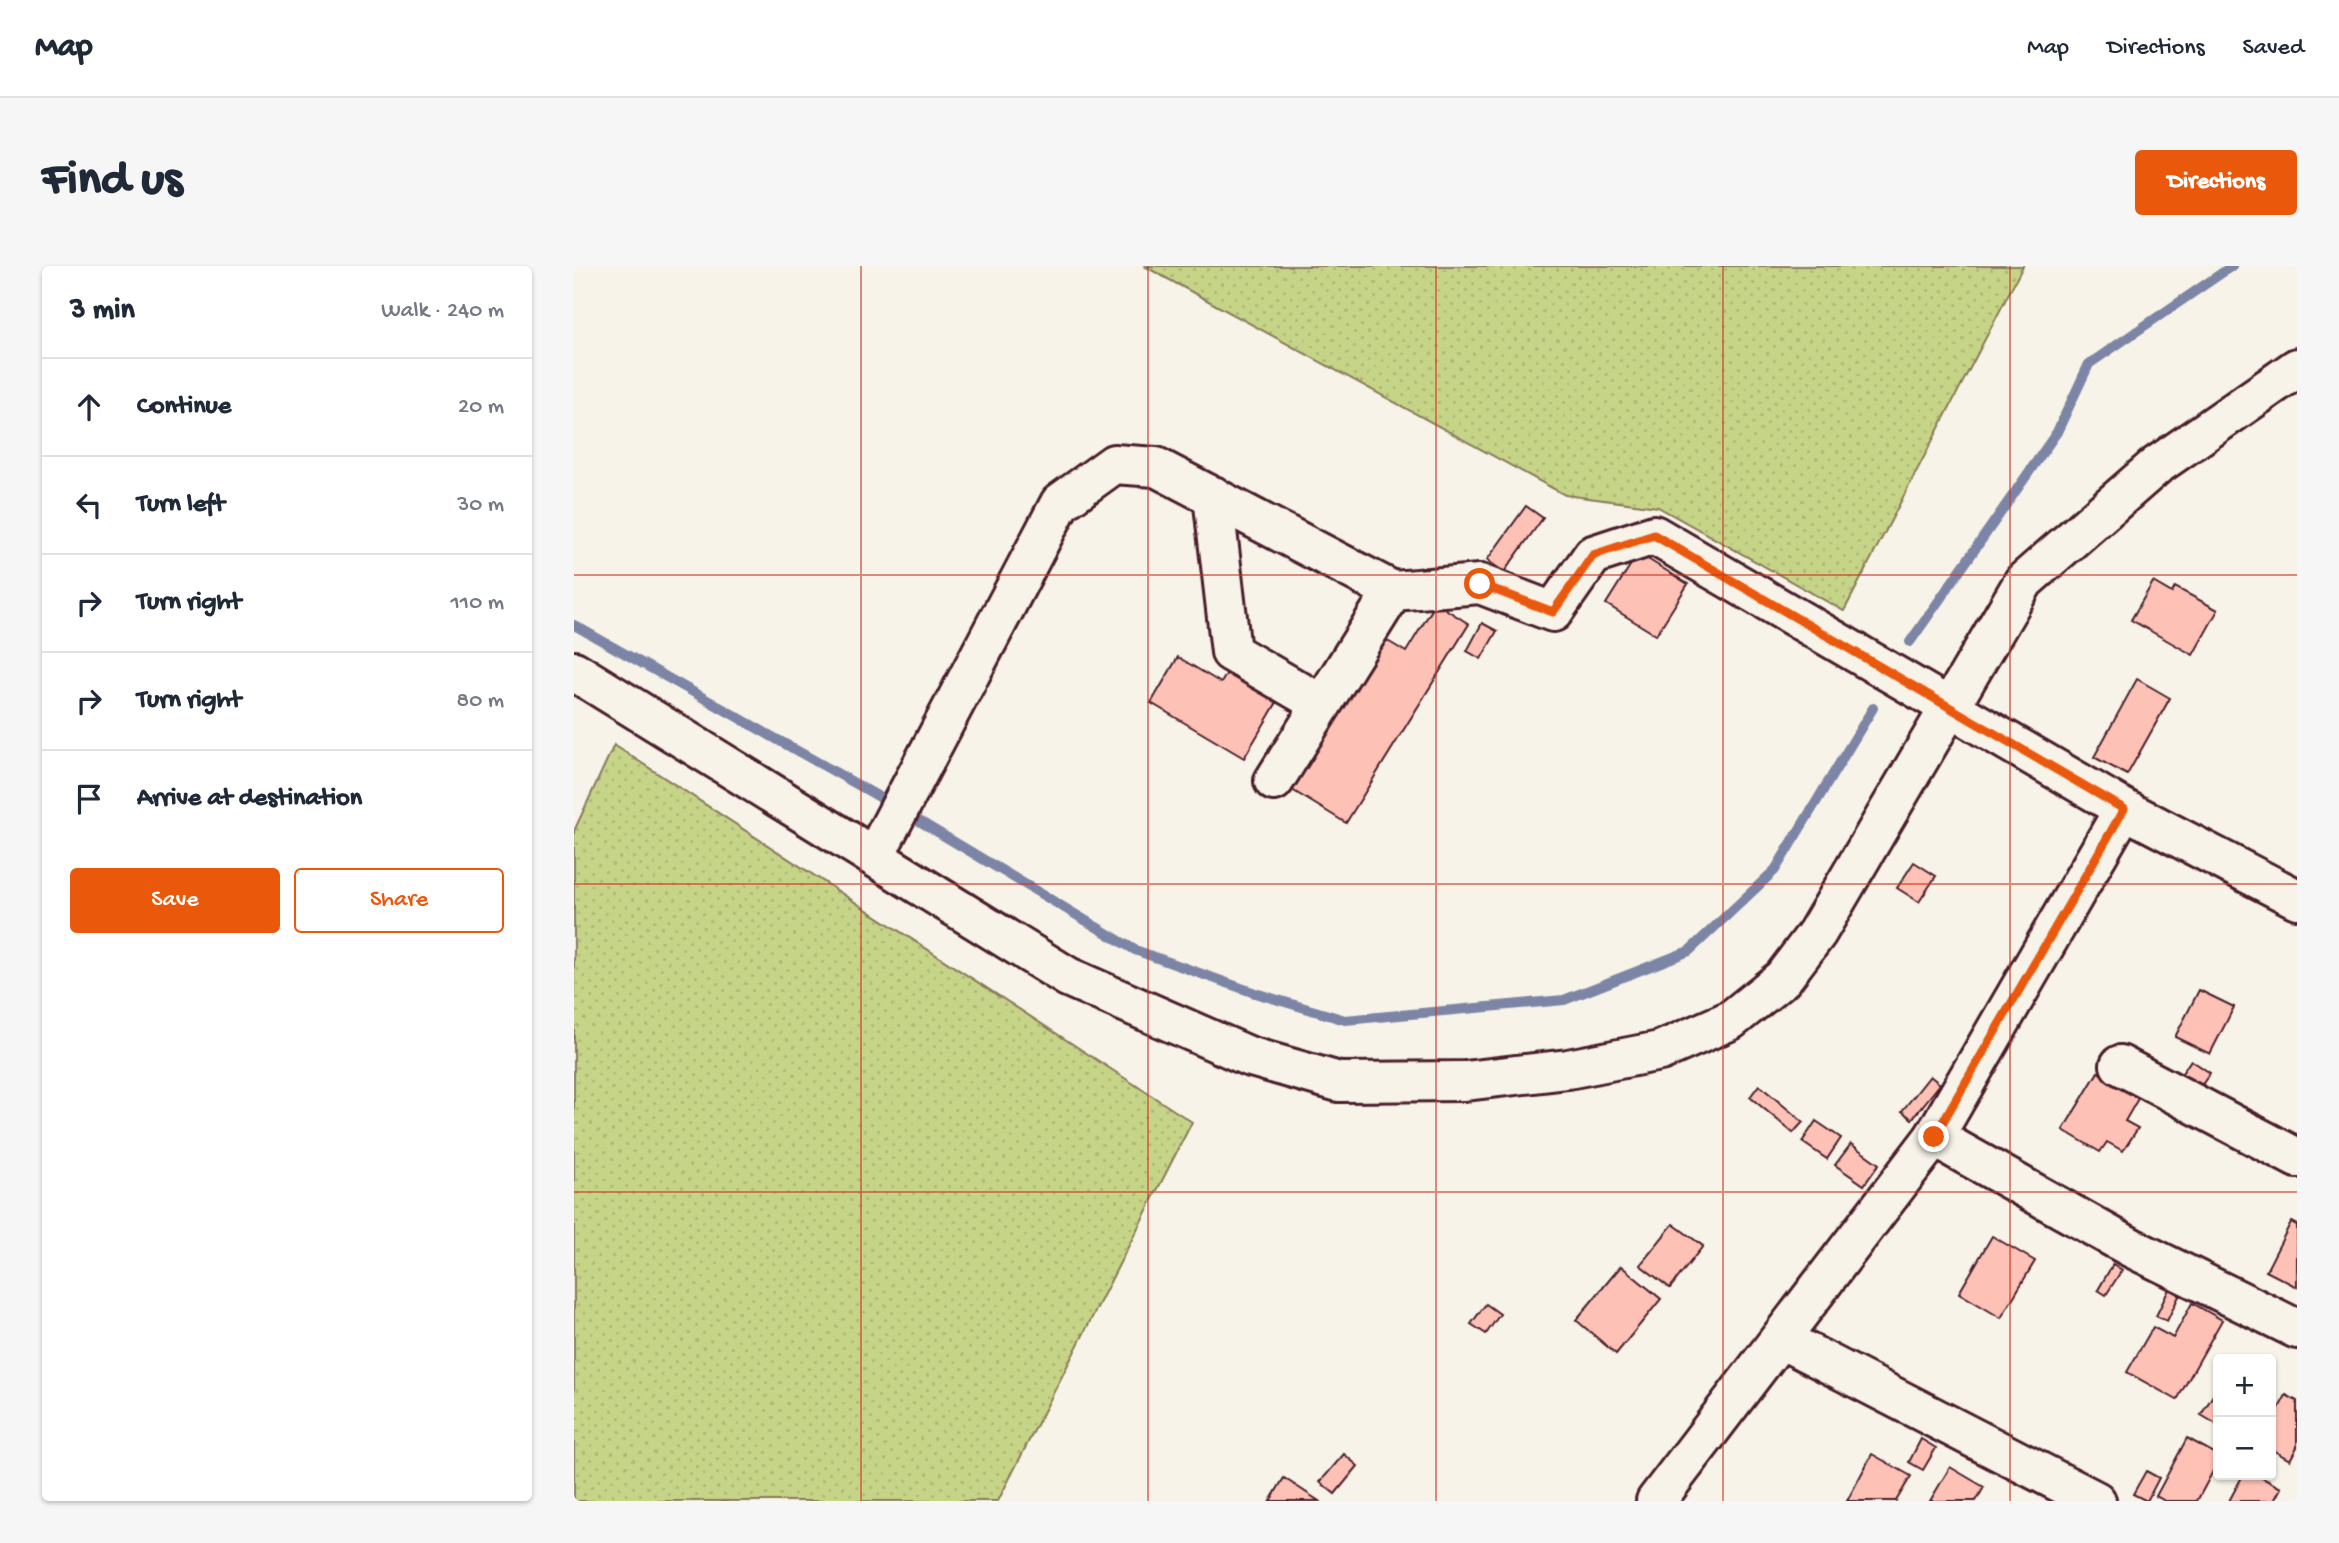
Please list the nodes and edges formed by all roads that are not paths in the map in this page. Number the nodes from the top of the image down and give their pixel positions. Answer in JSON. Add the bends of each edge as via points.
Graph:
{"nodes":[{"id":1,"x":2286,"y":375,"type":"edge"},
{"id":2,"x":1213,"y":496,"type":"junction"},
{"id":3,"x":1393,"y":590,"type":"junction"},
{"id":4,"x":574,"y":671,"type":"edge"},
{"id":5,"x":1321,"y":704,"type":"junction"},
{"id":6,"x":1952,"y":708,"type":"junction"},
{"id":7,"x":1275,"y":781,"type":"dead end"},
{"id":8,"x":2124,"y":809,"type":"junction"},
{"id":9,"x":891,"y":826,"type":"junction"},
{"id":10,"x":2297,"y":899,"type":"edge"},
{"id":11,"x":2120,"y":1065,"type":"dead end"},
{"id":12,"x":1934,"y":1137,"type":"junction"},
{"id":13,"x":2297,"y":1158,"type":"edge"},
{"id":14,"x":2297,"y":1329,"type":"edge"},
{"id":15,"x":1782,"y":1339,"type":"junction"},
{"id":16,"x":1656,"y":1501,"type":"edge"},
{"id":17,"x":2096,"y":1501,"type":"edge"}],
"edges":[{"from":1,"to":6,"type":"street","via":[[2156,466],[2024,581]]},
{"from":2,"to":3,"type":"street"},
{"from":2,"to":5,"type":"street","via":[[1231,652]]},
{"from":2,"to":9,"type":"street","via":[[1156,467],[1115,464],[1059,502]]},
{"from":3,"to":5,"type":"street"},
{"from":3,"to":6,"type":"street","via":[[1480,584],[1553,612],[1593,555],[1654,535]]},
{"from":4,"to":9,"type":"street"},
{"from":5,"to":7,"type":"street"},
{"from":6,"to":8,"type":"street"},
{"from":6,"to":9,"type":"street","via":[[1817,933],[1783,978],[1731,1020],[1660,1051],[1568,1069],[1465,1081],[1339,1082],[1248,1056],[1068,977]]},
{"from":8,"to":10,"type":"street"},
{"from":8,"to":12,"type":"street"},
{"from":11,"to":13,"type":"street"},
{"from":12,"to":14,"type":"street","via":[[2132,1248]]},
{"from":12,"to":15,"type":"street"},
{"from":15,"to":16,"type":"street"},
{"from":15,"to":17,"type":"street"}]}
